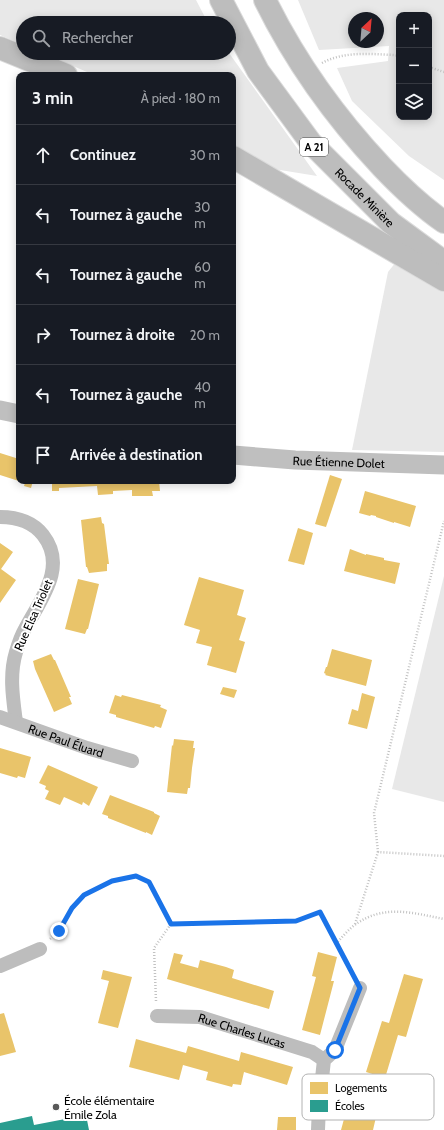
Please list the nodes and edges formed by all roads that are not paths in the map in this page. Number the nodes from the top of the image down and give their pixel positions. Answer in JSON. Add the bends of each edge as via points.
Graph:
{"nodes":[{"id":1,"x":221,"y":0,"type":"edge"},
{"id":2,"x":265,"y":0,"type":"edge"},
{"id":3,"x":229,"y":16,"type":"edge"},
{"id":4,"x":236,"y":29,"type":"edge"},
{"id":5,"x":0,"y":48,"type":"edge"},
{"id":6,"x":16,"y":55,"type":"edge"},
{"id":7,"x":29,"y":60,"type":"edge"},
{"id":8,"x":59,"y":72,"type":"edge"},
{"id":9,"x":236,"y":160,"type":"edge"},
{"id":10,"x":399,"y":184,"type":"junction"},
{"id":11,"x":444,"y":208,"type":"edge"},
{"id":12,"x":444,"y":222,"type":"edge"},
{"id":13,"x":444,"y":262,"type":"edge"},
{"id":14,"x":444,"y":280,"type":"edge"},
{"id":15,"x":0,"y":410,"type":"edge"},
{"id":16,"x":16,"y":413,"type":"edge"},
{"id":17,"x":236,"y":455,"type":"edge"},
{"id":18,"x":444,"y":465,"type":"edge"},
{"id":19,"x":0,"y":517,"type":"edge"},
{"id":20,"x":0,"y":717,"type":"edge"},
{"id":21,"x":16,"y":722,"type":"junction"},
{"id":22,"x":132,"y":761,"type":"dead end"},
{"id":23,"x":40,"y":949,"type":"road end"},
{"id":24,"x":0,"y":966,"type":"edge"},
{"id":25,"x":360,"y":988,"type":"road end"},
{"id":26,"x":157,"y":1016,"type":"road end"},
{"id":27,"x":324,"y":1060,"type":"junction"},
{"id":28,"x":322,"y":1074,"type":"edge"},
{"id":29,"x":318,"y":1120,"type":"edge"},
{"id":30,"x":318,"y":1130,"type":"edge"}],
"edges":[{"from":1,"to":3,"type":"highway","name":"Rocade Minière","number":"A 21"},
{"from":2,"to":10,"type":"highway","via":[[306,72],[358,141]]},
{"from":4,"to":13,"type":"highway","name":"Rocade Minière","number":"A 21","via":[[258,71],[310,143],[391,222]]},
{"from":5,"to":6,"type":"highway"},
{"from":7,"to":8,"type":"highway"},
{"from":9,"to":14,"type":"highway"},
{"from":10,"to":11,"type":"highway"},
{"from":10,"to":12,"type":"highway"},
{"from":15,"to":16,"type":"street"},
{"from":17,"to":18,"type":"street","name":"Rue Étienne Dolet"},
{"from":19,"to":21,"type":"street","name":"Rue Elsa Triolet","via":[[26,521],[37,528],[51,548],[53,562],[52,574],[45,593],[24,631],[12,668]]},
{"from":20,"to":21,"type":"street","name":"Rue Paul Éluard"},
{"from":21,"to":22,"type":"street","name":"Rue Paul Éluard","via":[[87,748]]},
{"from":23,"to":24,"type":"street"},
{"from":25,"to":27,"type":"street","via":[[335,1050]]},
{"from":26,"to":27,"type":"street","name":"Rue Charles Lucas","via":[[200,1017],[312,1052]]},
{"from":27,"to":28,"type":"street"},
{"from":29,"to":30,"type":"street"}]}
